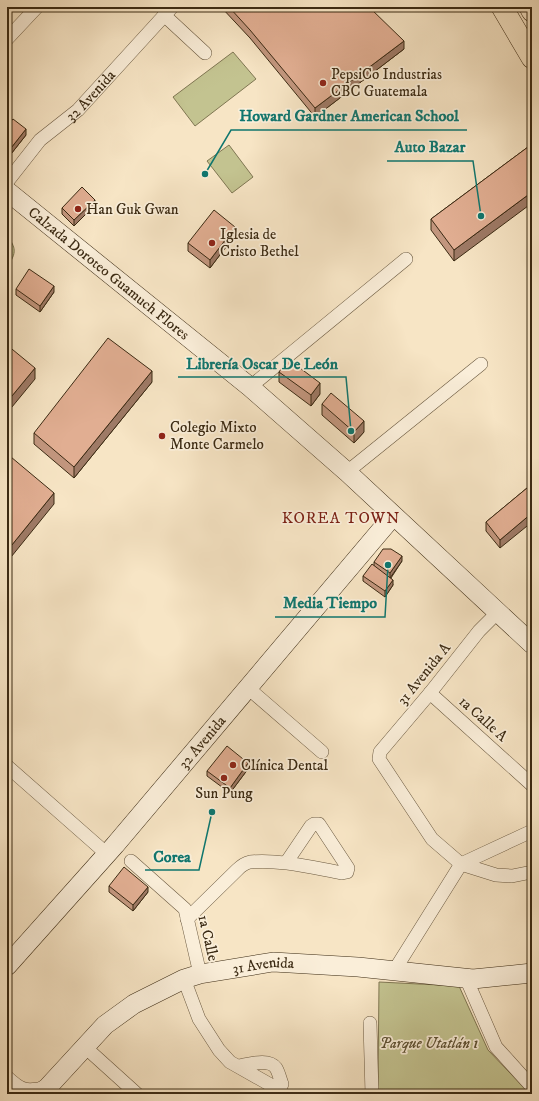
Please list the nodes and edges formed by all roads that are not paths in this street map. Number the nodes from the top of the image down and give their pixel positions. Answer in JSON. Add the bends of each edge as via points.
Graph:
{"nodes":[{"id":1,"x":37,"y":7,"type":"edge"},
{"id":2,"x":502,"y":7,"type":"edge"},
{"id":3,"x":530,"y":7,"type":"edge"},
{"id":4,"x":168,"y":11,"type":"edge"},
{"id":5,"x":532,"y":11,"type":"edge"},
{"id":6,"x":7,"y":39,"type":"edge"},
{"id":7,"x":531,"y":52,"type":"edge"},
{"id":8,"x":205,"y":53,"type":"dead end"},
{"id":9,"x":7,"y":182,"type":"edge"},
{"id":10,"x":7,"y":191,"type":"edge"},
{"id":11,"x":406,"y":259,"type":"dead end"},
{"id":12,"x":481,"y":364,"type":"dead end"},
{"id":13,"x":250,"y":387,"type":"junction"},
{"id":14,"x":347,"y":472,"type":"junction"},
{"id":15,"x":393,"y":516,"type":"junction"},
{"id":16,"x":498,"y":612,"type":"junction"},
{"id":17,"x":532,"y":644,"type":"edge"},
{"id":18,"x":248,"y":688,"type":"junction"},
{"id":19,"x":430,"y":693,"type":"junction"},
{"id":20,"x":322,"y":752,"type":"dead end"},
{"id":21,"x":7,"y":766,"type":"edge"},
{"id":22,"x":532,"y":786,"type":"edge"},
{"id":23,"x":532,"y":831,"type":"edge"},
{"id":24,"x":107,"y":854,"type":"junction"},
{"id":25,"x":131,"y":861,"type":"dead end"},
{"id":26,"x":286,"y":863,"type":"junction"},
{"id":27,"x":461,"y":864,"type":"junction"},
{"id":28,"x":532,"y":872,"type":"edge"},
{"id":29,"x":187,"y":919,"type":"junction"},
{"id":30,"x":7,"y":966,"type":"edge"},
{"id":31,"x":394,"y":971,"type":"junction"},
{"id":32,"x":532,"y":973,"type":"edge"},
{"id":33,"x":192,"y":976,"type":"junction"},
{"id":34,"x":466,"y":978,"type":"junction"},
{"id":35,"x":370,"y":1023,"type":"dead end"},
{"id":36,"x":85,"y":1047,"type":"junction"},
{"id":37,"x":239,"y":1066,"type":"junction"},
{"id":38,"x":7,"y":1077,"type":"edge"},
{"id":39,"x":532,"y":1087,"type":"edge"},
{"id":40,"x":42,"y":1091,"type":"edge"},
{"id":41,"x":137,"y":1094,"type":"edge"},
{"id":42,"x":372,"y":1094,"type":"edge"}],
"edges":[{"from":1,"to":6,"type":"street"},
{"from":2,"to":7,"type":"main road"},
{"from":3,"to":5,"type":"main road"},
{"from":4,"to":8,"type":"street"},
{"from":4,"to":9,"type":"street","name":"32 Avenida","via":[[78,110],[40,140]]},
{"from":10,"to":13,"type":"street","name":"Calzada Doroteo Guamuch Flores"},
{"from":11,"to":13,"type":"street"},
{"from":12,"to":14,"type":"street"},
{"from":13,"to":14,"type":"street","name":"Calzada Doroteo Guamuch Flores"},
{"from":14,"to":15,"type":"street","name":"Calzada Doroteo Guamuch Flores"},
{"from":15,"to":16,"type":"street","name":"Calzada Doroteo Guamuch Flores"},
{"from":15,"to":18,"type":"street","name":"32 Avenida"},
{"from":16,"to":17,"type":"street","name":"Calzada Doroteo Guamuch Flores"},
{"from":16,"to":19,"type":"street","name":"31 Avenida A","via":[[479,631]]},
{"from":18,"to":20,"type":"street"},
{"from":18,"to":24,"type":"street","name":"32 Avenida"},
{"from":19,"to":22,"type":"street","name":"1a Calle A"},
{"from":19,"to":27,"type":"street","name":"31 Avenida A","via":[[380,752],[379,759],[432,839]]},
{"from":21,"to":24,"type":"street"},
{"from":23,"to":27,"type":"street"},
{"from":24,"to":30,"type":"street","name":"32 Avenida"},
{"from":25,"to":29,"type":"street","name":"1a Calle","via":[[185,909]]},
{"from":26,"to":26,"type":"street","via":[[342,873],[347,872],[348,868],[319,824],[311,826]]},
{"from":26,"to":29,"type":"street","via":[[250,862],[242,865]]},
{"from":27,"to":28,"type":"street","via":[[512,876]]},
{"from":27,"to":31,"type":"street"},
{"from":29,"to":33,"type":"street","name":"1a Calle"},
{"from":31,"to":33,"type":"street","name":"31 Avenida","via":[[273,962]]},
{"from":31,"to":34,"type":"street","name":"31 Avenida"},
{"from":32,"to":34,"type":"street","name":"31 Avenida"},
{"from":33,"to":36,"type":"street","name":"31 Avenida","via":[[134,1004],[105,1025]]},
{"from":33,"to":37,"type":"street","name":"1a Calle","via":[[199,1019],[214,1044],[230,1062]]},
{"from":34,"to":39,"type":"street","via":[[496,1046]]},
{"from":35,"to":42,"type":"street"},
{"from":36,"to":40,"type":"street","name":"31 Avenida"},
{"from":36,"to":41,"type":"street"},
{"from":37,"to":37,"type":"street","name":"1a Calle","via":[[264,1062],[271,1064],[282,1084],[280,1088],[276,1088]]},
{"from":38,"to":40,"type":"street","via":[[18,1087]]}]}
